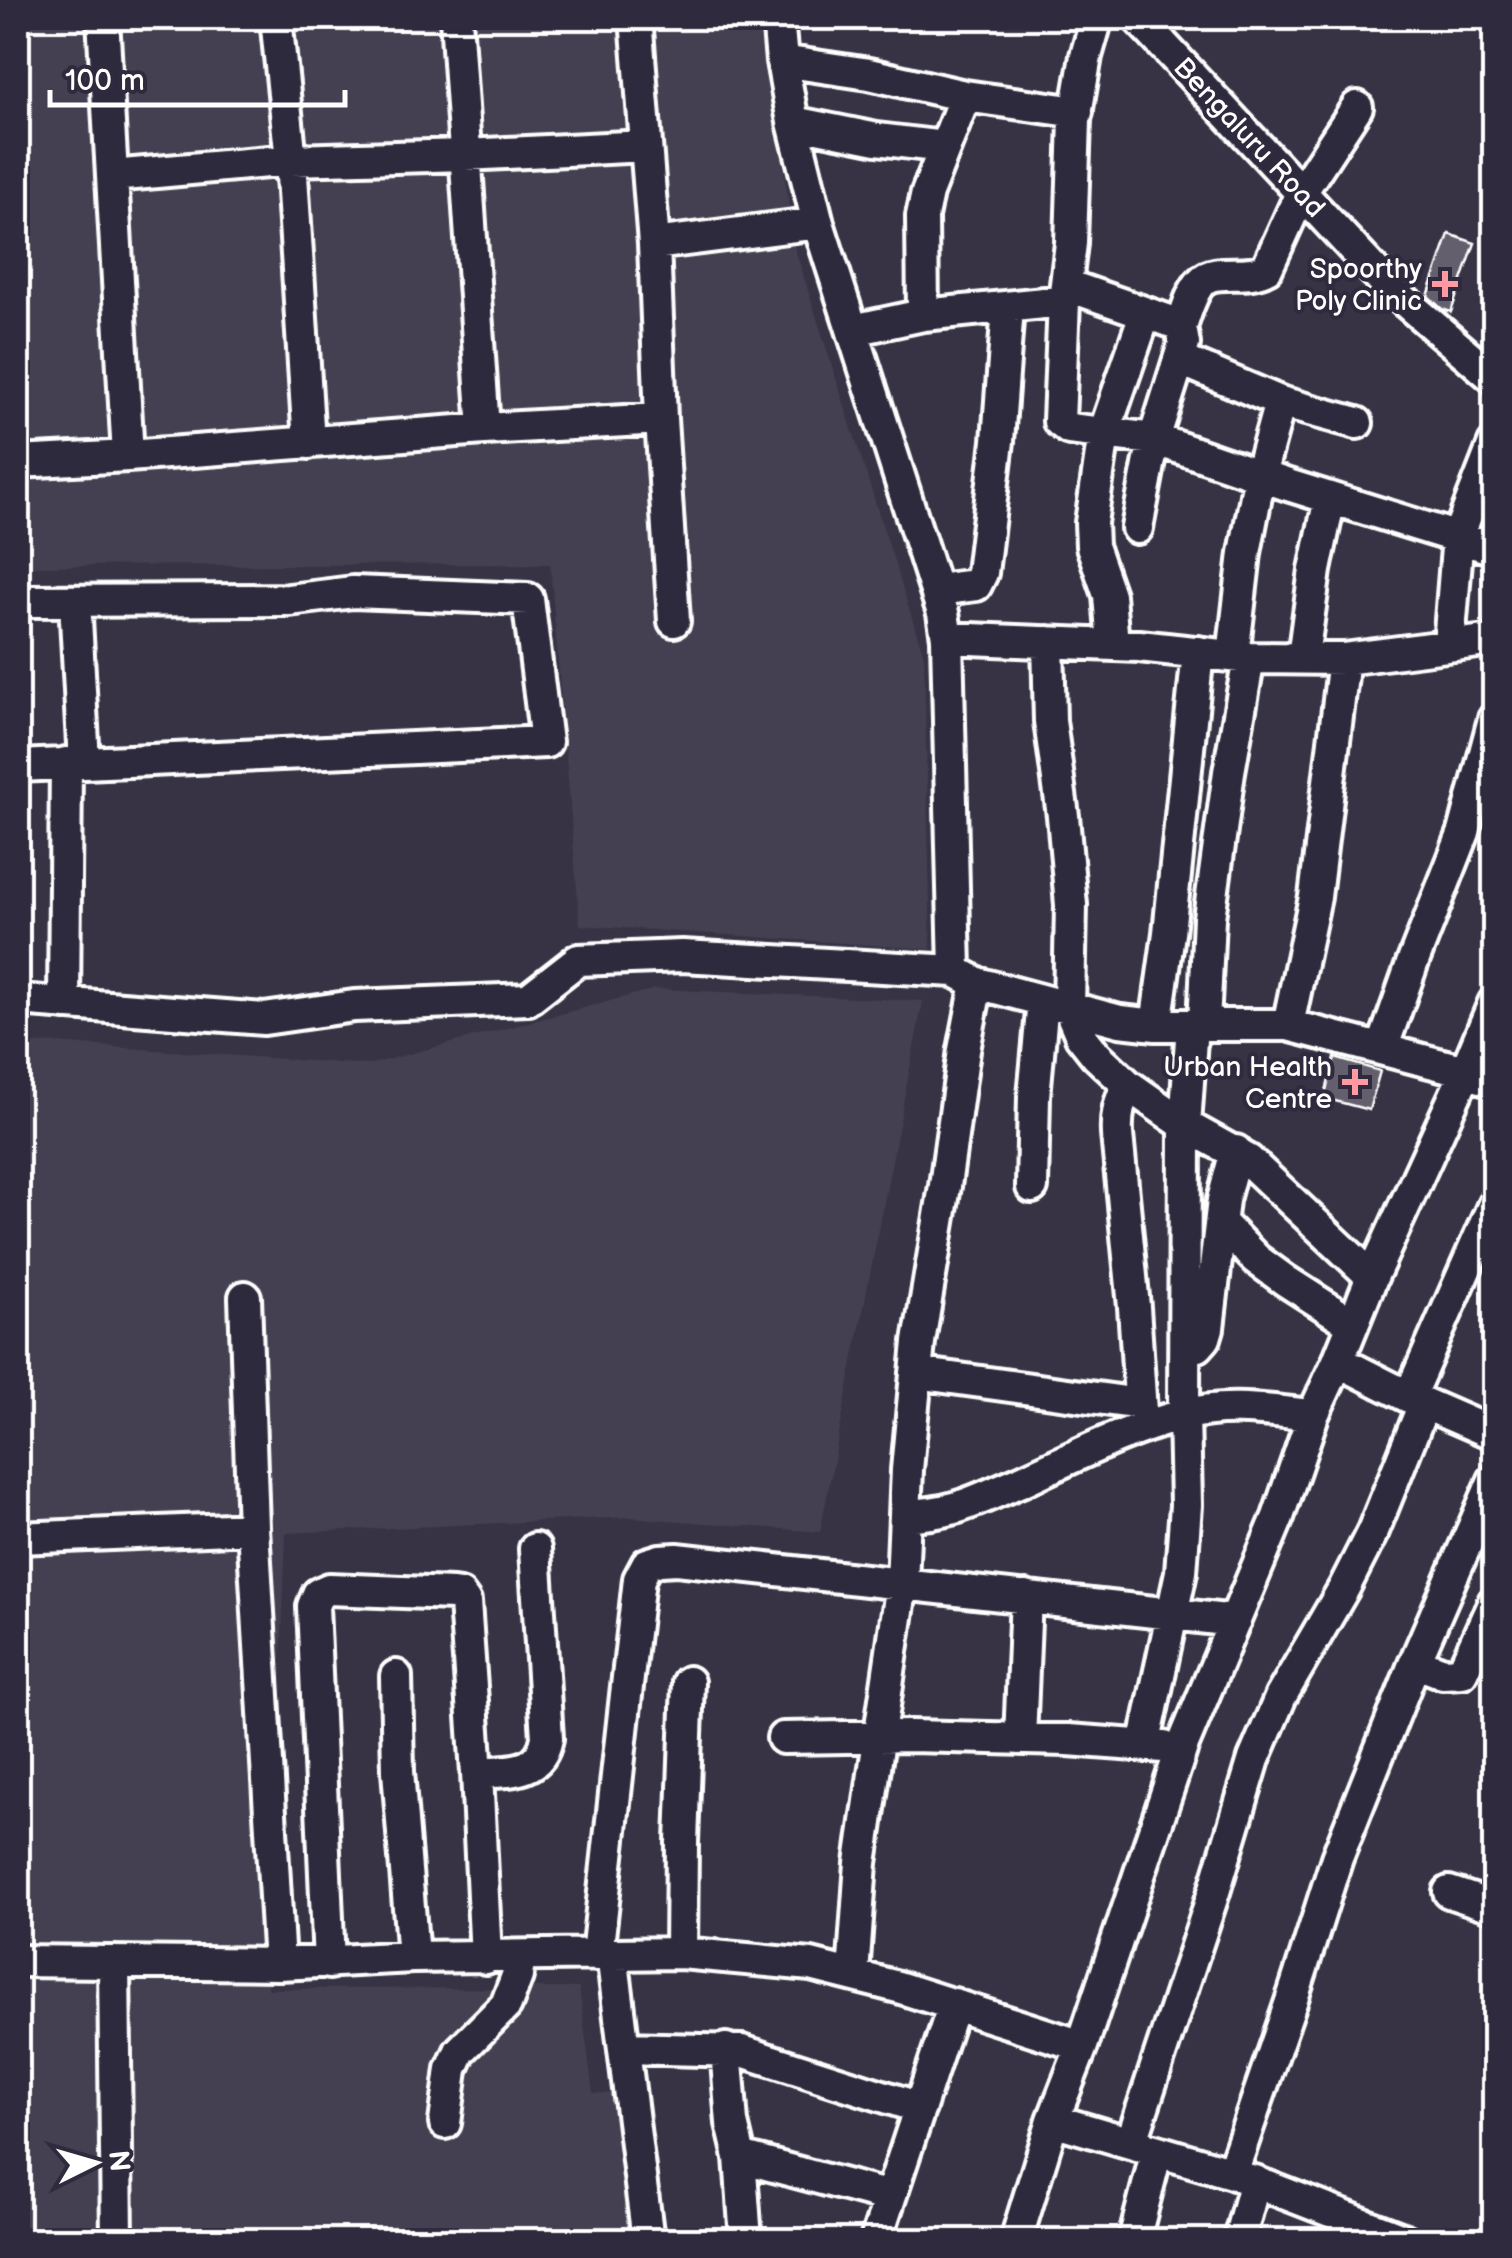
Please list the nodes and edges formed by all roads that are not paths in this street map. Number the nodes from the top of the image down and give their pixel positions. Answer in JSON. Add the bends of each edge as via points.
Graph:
{"nodes":[{"id":1,"x":103,"y":18,"type":"edge"},
{"id":2,"x":276,"y":18,"type":"edge"},
{"id":3,"x":456,"y":18,"type":"edge"},
{"id":4,"x":636,"y":18,"type":"edge"},
{"id":5,"x":778,"y":18,"type":"edge"},
{"id":6,"x":1096,"y":18,"type":"edge"},
{"id":7,"x":1138,"y":18,"type":"edge"},
{"id":8,"x":782,"y":61,"type":"junction"},
{"id":9,"x":965,"y":96,"type":"junction"},
{"id":10,"x":1358,"y":107,"type":"dead end"},
{"id":11,"x":1077,"y":112,"type":"junction"},
{"id":12,"x":793,"y":122,"type":"junction"},
{"id":13,"x":646,"y":146,"type":"junction"},
{"id":14,"x":944,"y":147,"type":"junction"},
{"id":15,"x":465,"y":155,"type":"junction"},
{"id":16,"x":291,"y":160,"type":"junction"},
{"id":17,"x":112,"y":176,"type":"junction"},
{"id":18,"x":1302,"y":191,"type":"junction"},
{"id":19,"x":818,"y":223,"type":"junction"},
{"id":20,"x":654,"y":244,"type":"junction"},
{"id":21,"x":1065,"y":293,"type":"junction"},
{"id":22,"x":1008,"y":307,"type":"junction"},
{"id":23,"x":1144,"y":314,"type":"junction"},
{"id":24,"x":924,"y":316,"type":"junction"},
{"id":25,"x":1180,"y":327,"type":"junction"},
{"id":26,"x":853,"y":330,"type":"junction"},
{"id":27,"x":1181,"y":360,"type":"junction"},
{"id":28,"x":1491,"y":365,"type":"edge"},
{"id":29,"x":1280,"y":402,"type":"junction"},
{"id":30,"x":661,"y":420,"type":"junction"},
{"id":31,"x":1356,"y":423,"type":"dead end"},
{"id":32,"x":484,"y":428,"type":"junction"},
{"id":33,"x":1104,"y":433,"type":"junction"},
{"id":34,"x":1154,"y":438,"type":"junction"},
{"id":35,"x":309,"y":442,"type":"junction"},
{"id":36,"x":1494,"y":444,"type":"edge"},
{"id":37,"x":128,"y":456,"type":"junction"},
{"id":38,"x":18,"y":462,"type":"edge"},
{"id":39,"x":1260,"y":475,"type":"junction"},
{"id":40,"x":1330,"y":498,"type":"junction"},
{"id":41,"x":1137,"y":528,"type":"dead end"},
{"id":42,"x":1458,"y":536,"type":"junction"},
{"id":43,"x":1494,"y":550,"type":"edge"},
{"id":44,"x":937,"y":590,"type":"junction"},
{"id":45,"x":18,"y":601,"type":"edge"},
{"id":46,"x":75,"y":601,"type":"junction"},
{"id":47,"x":674,"y":621,"type":"dead end"},
{"id":48,"x":947,"y":638,"type":"junction"},
{"id":49,"x":1494,"y":640,"type":"edge"},
{"id":50,"x":1048,"y":642,"type":"junction"},
{"id":51,"x":1449,"y":644,"type":"junction"},
{"id":52,"x":1112,"y":645,"type":"junction"},
{"id":53,"x":1198,"y":652,"type":"junction"},
{"id":54,"x":1241,"y":657,"type":"junction"},
{"id":55,"x":1303,"y":658,"type":"junction"},
{"id":56,"x":1344,"y":659,"type":"junction"},
{"id":57,"x":1494,"y":719,"type":"edge"},
{"id":58,"x":75,"y":763,"type":"junction"},
{"id":59,"x":18,"y":766,"type":"edge"},
{"id":60,"x":966,"y":977,"type":"junction"},
{"id":61,"x":18,"y":1000,"type":"edge"},
{"id":62,"x":1494,"y":1002,"type":"edge"},
{"id":63,"x":64,"y":1004,"type":"junction"},
{"id":64,"x":1056,"y":1005,"type":"junction"},
{"id":65,"x":1156,"y":1025,"type":"junction"},
{"id":66,"x":1198,"y":1025,"type":"junction"},
{"id":67,"x":1288,"y":1025,"type":"junction"},
{"id":68,"x":1382,"y":1049,"type":"junction"},
{"id":69,"x":1466,"y":1072,"type":"junction"},
{"id":70,"x":1494,"y":1082,"type":"edge"},
{"id":71,"x":1128,"y":1085,"type":"junction"},
{"id":72,"x":1186,"y":1125,"type":"junction"},
{"id":73,"x":1236,"y":1152,"type":"junction"},
{"id":74,"x":1032,"y":1187,"type":"dead end"},
{"id":75,"x":1494,"y":1204,"type":"edge"},
{"id":76,"x":1220,"y":1223,"type":"junction"},
{"id":77,"x":1372,"y":1277,"type":"junction"},
{"id":78,"x":245,"y":1297,"type":"dead end"},
{"id":79,"x":1353,"y":1324,"type":"junction"},
{"id":80,"x":1184,"y":1348,"type":"junction"},
{"id":81,"x":1338,"y":1362,"type":"junction"},
{"id":82,"x":916,"y":1374,"type":"junction"},
{"id":83,"x":1416,"y":1401,"type":"junction"},
{"id":84,"x":1184,"y":1414,"type":"junction"},
{"id":85,"x":1141,"y":1415,"type":"junction"},
{"id":86,"x":1313,"y":1415,"type":"junction"},
{"id":87,"x":1494,"y":1434,"type":"edge"},
{"id":88,"x":1494,"y":1480,"type":"edge"},
{"id":89,"x":904,"y":1515,"type":"junction"},
{"id":90,"x":253,"y":1528,"type":"junction"},
{"id":91,"x":18,"y":1538,"type":"edge"},
{"id":92,"x":536,"y":1549,"type":"dead end"},
{"id":93,"x":902,"y":1583,"type":"junction"},
{"id":94,"x":1026,"y":1597,"type":"junction"},
{"id":95,"x":1494,"y":1602,"type":"edge"},
{"id":96,"x":1171,"y":1614,"type":"junction"},
{"id":97,"x":1235,"y":1620,"type":"junction"},
{"id":98,"x":1415,"y":1662,"type":"junction"},
{"id":99,"x":396,"y":1676,"type":"dead end"},
{"id":100,"x":688,"y":1682,"type":"dead end"},
{"id":101,"x":878,"y":1737,"type":"junction"},
{"id":102,"x":784,"y":1738,"type":"dead end"},
{"id":103,"x":1020,"y":1739,"type":"junction"},
{"id":104,"x":1144,"y":1746,"type":"junction"},
{"id":105,"x":1182,"y":1748,"type":"junction"},
{"id":106,"x":477,"y":1773,"type":"junction"},
{"id":107,"x":1449,"y":1892,"type":"dead end"},
{"id":108,"x":1494,"y":1907,"type":"edge"},
{"id":109,"x":681,"y":1953,"type":"junction"},
{"id":110,"x":604,"y":1955,"type":"junction"},
{"id":111,"x":520,"y":1956,"type":"junction"},
{"id":112,"x":414,"y":1957,"type":"junction"},
{"id":113,"x":486,"y":1958,"type":"junction"},
{"id":114,"x":18,"y":1961,"type":"edge"},
{"id":115,"x":114,"y":1962,"type":"junction"},
{"id":116,"x":329,"y":1963,"type":"junction"},
{"id":117,"x":279,"y":1964,"type":"junction"},
{"id":118,"x":853,"y":1975,"type":"junction"},
{"id":119,"x":954,"y":2004,"type":"junction"},
{"id":120,"x":1082,"y":2046,"type":"junction"},
{"id":121,"x":624,"y":2048,"type":"junction"},
{"id":122,"x":726,"y":2049,"type":"junction"},
{"id":123,"x":920,"y":2108,"type":"junction"},
{"id":124,"x":1053,"y":2120,"type":"junction"},
{"id":125,"x":445,"y":2123,"type":"dead end"},
{"id":126,"x":1144,"y":2147,"type":"junction"},
{"id":127,"x":740,"y":2157,"type":"junction"},
{"id":128,"x":1244,"y":2177,"type":"junction"},
{"id":129,"x":890,"y":2197,"type":"junction"},
{"id":130,"x":117,"y":2240,"type":"edge"},
{"id":131,"x":648,"y":2240,"type":"edge"},
{"id":132,"x":746,"y":2240,"type":"edge"},
{"id":133,"x":876,"y":2240,"type":"edge"},
{"id":134,"x":1016,"y":2240,"type":"edge"},
{"id":135,"x":1134,"y":2240,"type":"edge"},
{"id":136,"x":1239,"y":2240,"type":"edge"},
{"id":137,"x":1405,"y":2240,"type":"edge"}],
"edges":[{"from":1,"to":17,"type":"street"},
{"from":2,"to":16,"type":"street"},
{"from":3,"to":15,"type":"street"},
{"from":4,"to":13,"type":"street"},
{"from":5,"to":8,"type":"street"},
{"from":6,"to":11,"type":"street"},
{"from":7,"to":18,"type":"street","name":"Bengaluru Road"},
{"from":8,"to":9,"type":"street"},
{"from":8,"to":12,"type":"street"},
{"from":9,"to":11,"type":"street"},
{"from":9,"to":14,"type":"street"},
{"from":10,"to":18,"type":"street"},
{"from":11,"to":21,"type":"street"},
{"from":12,"to":14,"type":"street"},
{"from":12,"to":19,"type":"street"},
{"from":13,"to":15,"type":"street"},
{"from":13,"to":20,"type":"street"},
{"from":14,"to":24,"type":"street","via":[[922,216]]},
{"from":15,"to":16,"type":"street"},
{"from":15,"to":32,"type":"street"},
{"from":16,"to":17,"type":"street"},
{"from":16,"to":35,"type":"street"},
{"from":17,"to":37,"type":"street"},
{"from":18,"to":25,"type":"street","via":[[1267,268],[1206,277]]},
{"from":18,"to":28,"type":"street","name":"Bengaluru Road","via":[[1392,291]]},
{"from":19,"to":20,"type":"street"},
{"from":19,"to":26,"type":"street"},
{"from":20,"to":30,"type":"street"},
{"from":21,"to":22,"type":"street"},
{"from":21,"to":23,"type":"street"},
{"from":21,"to":33,"type":"street","via":[[1059,421],[1069,429]]},
{"from":22,"to":24,"type":"street"},
{"from":22,"to":44,"type":"street","via":[[982,574],[976,585]]},
{"from":23,"to":25,"type":"street"},
{"from":23,"to":33,"type":"street"},
{"from":24,"to":26,"type":"street"},
{"from":25,"to":27,"type":"street"},
{"from":26,"to":44,"type":"street"},
{"from":27,"to":29,"type":"street"},
{"from":27,"to":34,"type":"street"},
{"from":29,"to":31,"type":"street"},
{"from":29,"to":39,"type":"street"},
{"from":30,"to":32,"type":"street"},
{"from":30,"to":47,"type":"street"},
{"from":32,"to":35,"type":"street"},
{"from":33,"to":34,"type":"street"},
{"from":33,"to":52,"type":"street","via":[[1091,524],[1109,595]]},
{"from":34,"to":39,"type":"street"},
{"from":34,"to":41,"type":"street"},
{"from":35,"to":37,"type":"street"},
{"from":36,"to":42,"type":"street"},
{"from":37,"to":38,"type":"street"},
{"from":39,"to":40,"type":"street"},
{"from":39,"to":54,"type":"street","via":[[1246,553]]},
{"from":40,"to":42,"type":"street"},
{"from":40,"to":55,"type":"street"},
{"from":42,"to":43,"type":"street"},
{"from":42,"to":51,"type":"street"},
{"from":44,"to":48,"type":"street"},
{"from":45,"to":46,"type":"street"},
{"from":46,"to":58,"type":"street"},
{"from":46,"to":58,"type":"street","via":[[289,600],[353,592],[528,600],[546,742]]},
{"from":48,"to":50,"type":"street"},
{"from":48,"to":60,"type":"street"},
{"from":49,"to":51,"type":"street"},
{"from":50,"to":52,"type":"street"},
{"from":50,"to":64,"type":"street","via":[[1070,905]]},
{"from":51,"to":56,"type":"street"},
{"from":52,"to":53,"type":"street"},
{"from":53,"to":54,"type":"street"},
{"from":53,"to":65,"type":"street"},
{"from":54,"to":55,"type":"street"},
{"from":54,"to":66,"type":"street"},
{"from":55,"to":56,"type":"street"},
{"from":56,"to":67,"type":"street","via":[[1315,897]]},
{"from":57,"to":68,"type":"street","via":[[1464,832]]},
{"from":58,"to":59,"type":"street"},
{"from":58,"to":63,"type":"street"},
{"from":60,"to":63,"type":"street","via":[[682,956],[578,960],[528,999],[354,1006],[264,1018]]},
{"from":60,"to":64,"type":"street"},
{"from":60,"to":82,"type":"street","via":[[964,1050]]},
{"from":61,"to":63,"type":"street"},
{"from":62,"to":69,"type":"street"},
{"from":64,"to":65,"type":"street"},
{"from":64,"to":71,"type":"street"},
{"from":64,"to":74,"type":"street","via":[[1034,1096]]},
{"from":65,"to":66,"type":"street"},
{"from":66,"to":67,"type":"street"},
{"from":66,"to":72,"type":"street"},
{"from":67,"to":68,"type":"street"},
{"from":68,"to":69,"type":"street"},
{"from":69,"to":70,"type":"street"},
{"from":69,"to":77,"type":"street"},
{"from":71,"to":72,"type":"street"},
{"from":71,"to":85,"type":"street","via":[[1116,1134]]},
{"from":72,"to":73,"type":"street"},
{"from":72,"to":80,"type":"street"},
{"from":73,"to":76,"type":"street"},
{"from":73,"to":77,"type":"street"},
{"from":75,"to":83,"type":"street"},
{"from":76,"to":79,"type":"street","via":[[1256,1259]]},
{"from":76,"to":80,"type":"street","via":[[1205,1338]]},
{"from":77,"to":79,"type":"street"},
{"from":78,"to":90,"type":"street"},
{"from":79,"to":81,"type":"street"},
{"from":80,"to":84,"type":"street"},
{"from":81,"to":83,"type":"street"},
{"from":81,"to":86,"type":"street"},
{"from":82,"to":85,"type":"street"},
{"from":82,"to":89,"type":"street"},
{"from":83,"to":87,"type":"street"},
{"from":83,"to":126,"type":"street","via":[[1373,1531],[1281,1696],[1254,1759]]},
{"from":84,"to":85,"type":"street"},
{"from":84,"to":86,"type":"street","via":[[1244,1408]]},
{"from":84,"to":96,"type":"street","via":[[1182,1572]]},
{"from":85,"to":89,"type":"street","via":[[964,1507]]},
{"from":86,"to":97,"type":"street"},
{"from":88,"to":98,"type":"street"},
{"from":89,"to":93,"type":"street"},
{"from":90,"to":91,"type":"street"},
{"from":90,"to":117,"type":"street"},
{"from":92,"to":106,"type":"street","via":[[545,1748],[530,1766]]},
{"from":93,"to":94,"type":"street"},
{"from":93,"to":101,"type":"street"},
{"from":93,"to":110,"type":"street","via":[[677,1559],[647,1564],[639,1579]]},
{"from":94,"to":96,"type":"street"},
{"from":94,"to":103,"type":"street"},
{"from":95,"to":98,"type":"street","via":[[1462,1672],[1442,1673]]},
{"from":96,"to":97,"type":"street"},
{"from":96,"to":104,"type":"street"},
{"from":97,"to":105,"type":"street"},
{"from":98,"to":128,"type":"street","via":[[1337,1858]]},
{"from":99,"to":112,"type":"street"},
{"from":100,"to":109,"type":"street"},
{"from":101,"to":102,"type":"street"},
{"from":101,"to":103,"type":"street"},
{"from":101,"to":118,"type":"street"},
{"from":103,"to":104,"type":"street"},
{"from":104,"to":105,"type":"street"},
{"from":105,"to":120,"type":"street"},
{"from":106,"to":113,"type":"street"},
{"from":106,"to":116,"type":"street","via":[[467,1615],[460,1595],[318,1594],[313,1621]]},
{"from":107,"to":108,"type":"street"},
{"from":109,"to":110,"type":"street"},
{"from":109,"to":118,"type":"street"},
{"from":110,"to":111,"type":"street"},
{"from":110,"to":121,"type":"street"},
{"from":111,"to":113,"type":"street"},
{"from":111,"to":125,"type":"street","via":[[506,2005],[460,2051]]},
{"from":112,"to":113,"type":"street"},
{"from":112,"to":116,"type":"street"},
{"from":114,"to":115,"type":"street"},
{"from":115,"to":117,"type":"street"},
{"from":115,"to":130,"type":"street"},
{"from":116,"to":117,"type":"street"},
{"from":118,"to":119,"type":"street"},
{"from":119,"to":120,"type":"street"},
{"from":119,"to":123,"type":"street"},
{"from":120,"to":124,"type":"street"},
{"from":121,"to":122,"type":"street"},
{"from":121,"to":131,"type":"street"},
{"from":122,"to":123,"type":"street"},
{"from":122,"to":127,"type":"street"},
{"from":123,"to":129,"type":"street"},
{"from":124,"to":126,"type":"street"},
{"from":124,"to":134,"type":"street"},
{"from":126,"to":128,"type":"street"},
{"from":126,"to":135,"type":"street"},
{"from":127,"to":129,"type":"street"},
{"from":127,"to":132,"type":"street"},
{"from":128,"to":136,"type":"street"},
{"from":128,"to":137,"type":"street"},
{"from":129,"to":133,"type":"street"}]}
